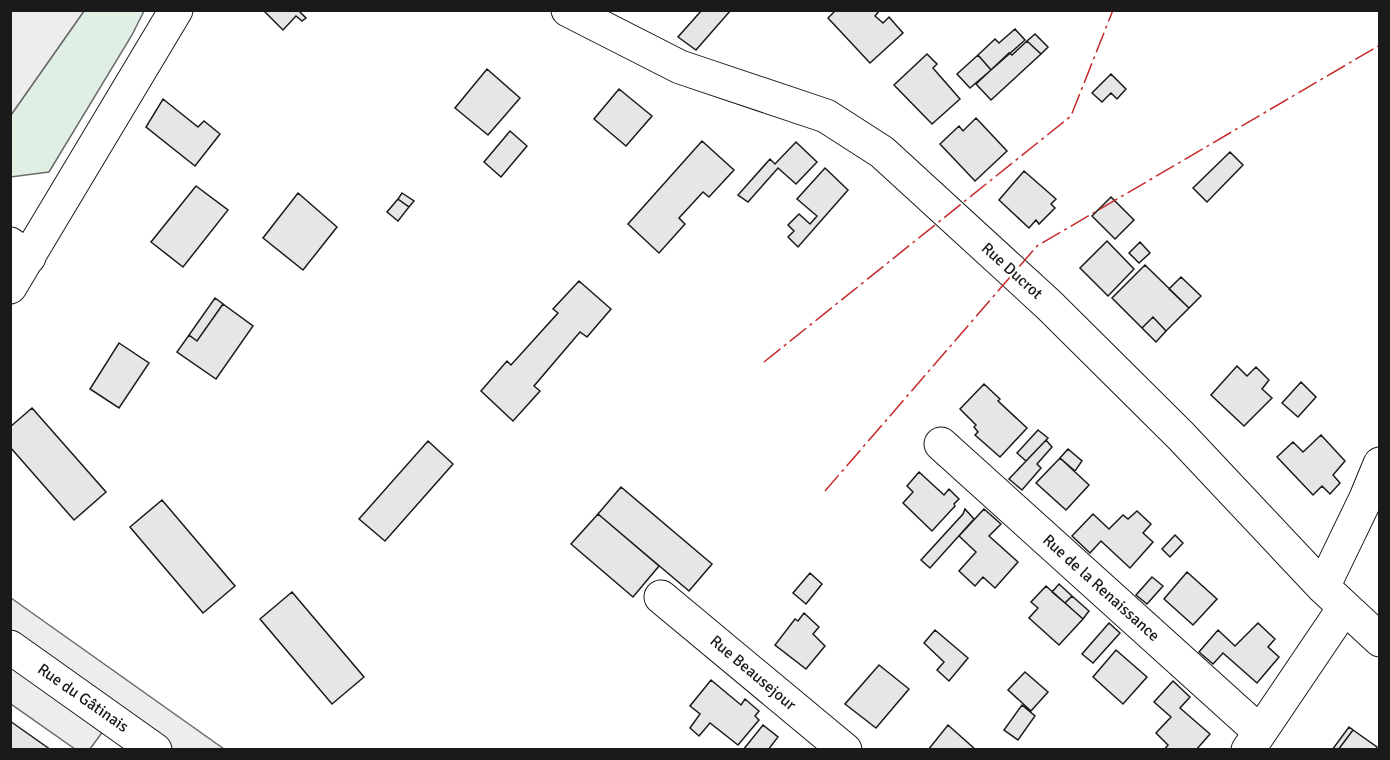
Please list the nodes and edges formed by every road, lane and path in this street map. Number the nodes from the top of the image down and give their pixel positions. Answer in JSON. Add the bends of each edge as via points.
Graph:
{"nodes":[{"id":1,"x":176,"y":10,"type":"edge"},
{"id":2,"x":568,"y":10,"type":"edge"},
{"id":3,"x":20,"y":251,"type":"edge"},
{"id":4,"x":10,"y":287,"type":"edge"},
{"id":5,"x":941,"y":444,"type":"dead end"},
{"id":6,"x":1380,"y":464,"type":"edge"},
{"id":7,"x":661,"y":597,"type":"dead end"},
{"id":8,"x":1334,"y":597,"type":"junction"},
{"id":9,"x":1380,"y":640,"type":"edge"},
{"id":10,"x":10,"y":647,"type":"edge"},
{"id":11,"x":1254,"y":741,"type":"edge"},
{"id":12,"x":155,"y":750,"type":"edge"},
{"id":13,"x":845,"y":750,"type":"edge"}],
"edges":[{"from":1,"to":3,"type":"street"},
{"from":2,"to":8,"type":"street","name":"Rue Ducrot","via":[[680,67],[826,116],[882,152],[1049,304]]},
{"from":3,"to":4,"type":"street"},
{"from":5,"to":11,"type":"street","name":"Rue de la Renaissance"},
{"from":6,"to":8,"type":"street"},
{"from":7,"to":13,"type":"street","name":"Rue Beausejour"},
{"from":8,"to":9,"type":"street","name":"Rue Ducrot"},
{"from":8,"to":11,"type":"street"},
{"from":10,"to":12,"type":"street","name":"Rue du Gâtinais"}]}
